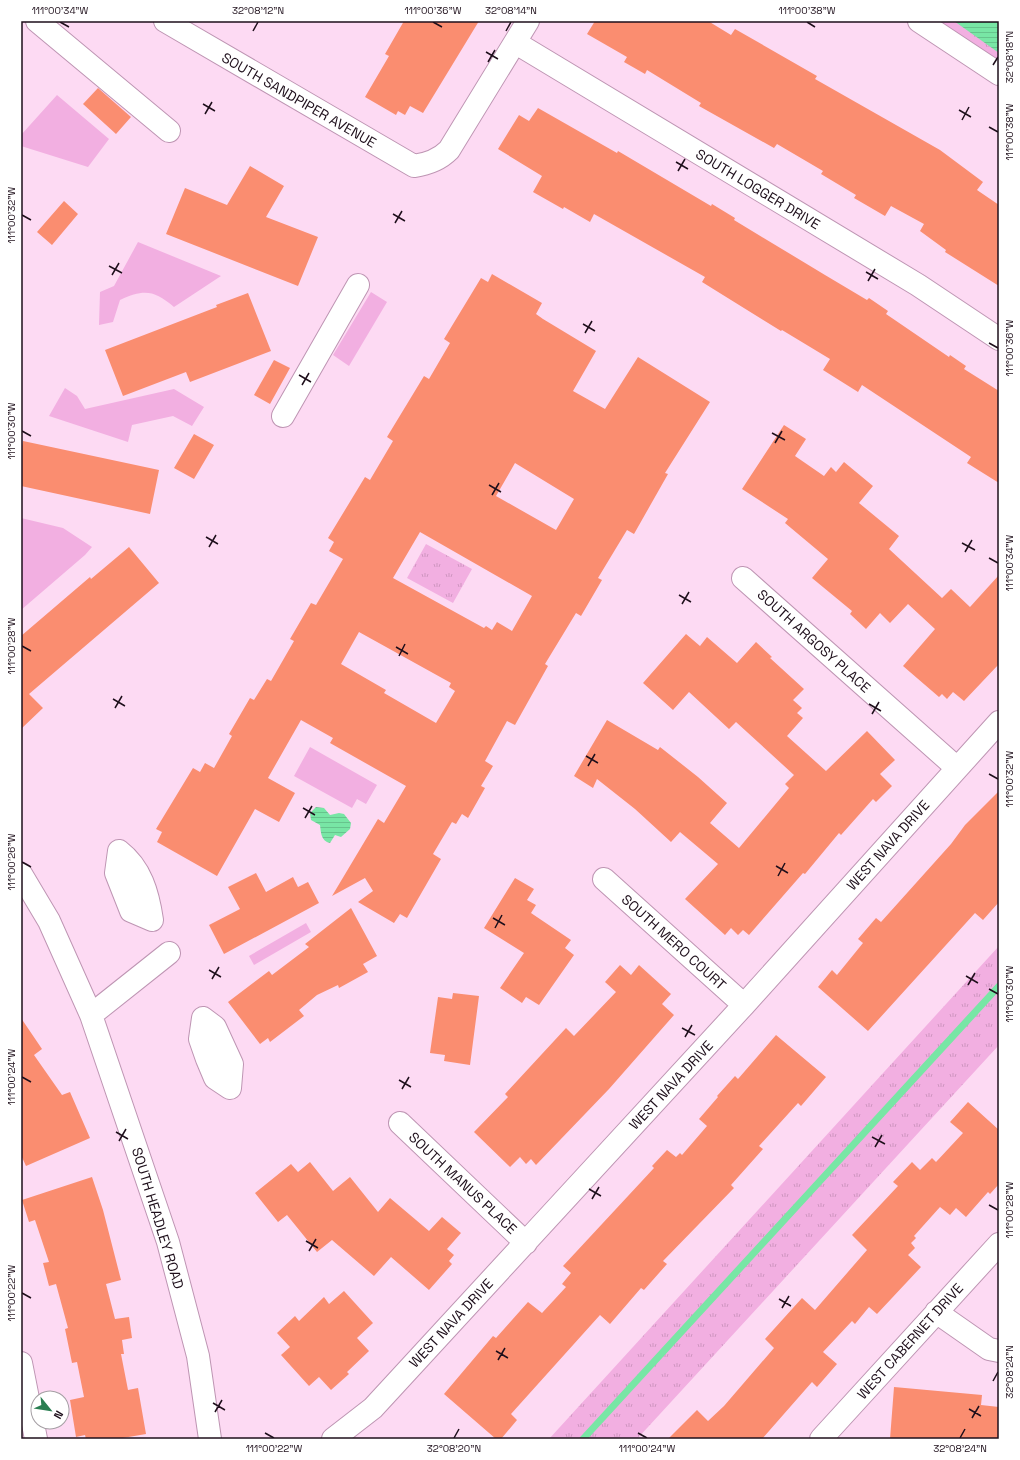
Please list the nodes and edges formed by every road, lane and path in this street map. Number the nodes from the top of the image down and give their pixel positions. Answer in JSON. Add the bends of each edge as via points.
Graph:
{"nodes":[{"id":1,"x":37,"y":21,"type":"edge"},
{"id":2,"x":165,"y":21,"type":"edge"},
{"id":3,"x":528,"y":21,"type":"edge"},
{"id":4,"x":919,"y":21,"type":"edge"},
{"id":5,"x":516,"y":43,"type":"junction"},
{"id":6,"x":999,"y":74,"type":"edge"},
{"id":7,"x":169,"y":131,"type":"dead end"},
{"id":8,"x":358,"y":285,"type":"dead end"},
{"id":9,"x":999,"y":339,"type":"edge"},
{"id":10,"x":284,"y":416,"type":"dead end"},
{"id":11,"x":743,"y":578,"type":"dead end"},
{"id":12,"x":999,"y":722,"type":"edge"},
{"id":13,"x":957,"y":768,"type":"junction"},
{"id":14,"x":21,"y":874,"type":"edge"},
{"id":15,"x":604,"y":879,"type":"dead end"},
{"id":16,"x":169,"y":953,"type":"dead end"},
{"id":17,"x":744,"y":1005,"type":"junction"},
{"id":18,"x":90,"y":1015,"type":"junction"},
{"id":19,"x":400,"y":1123,"type":"dead end"},
{"id":20,"x":526,"y":1242,"type":"junction"},
{"id":21,"x":999,"y":1244,"type":"edge"},
{"id":22,"x":936,"y":1312,"type":"junction"},
{"id":23,"x":999,"y":1351,"type":"edge"},
{"id":24,"x":21,"y":1363,"type":"edge"},
{"id":25,"x":36,"y":1439,"type":"edge"},
{"id":26,"x":210,"y":1439,"type":"edge"},
{"id":27,"x":333,"y":1439,"type":"edge"},
{"id":28,"x":821,"y":1439,"type":"edge"}],
"edges":[{"from":1,"to":7,"type":"street"},
{"from":2,"to":5,"type":"street","name":"SOUTH SANDPIPER AVENUE","via":[[414,166],[426,164],[444,155]]},
{"from":3,"to":5,"type":"street"},
{"from":4,"to":6,"type":"street"},
{"from":5,"to":9,"type":"street","name":"SOUTH LOGGER DRIVE","via":[[918,286]]},
{"from":8,"to":10,"type":"street"},
{"from":11,"to":13,"type":"street","name":"SOUTH ARGOSY PLACE"},
{"from":12,"to":13,"type":"street","name":"WEST NAVA DRIVE"},
{"from":13,"to":17,"type":"street","name":"WEST NAVA DRIVE"},
{"from":14,"to":18,"type":"street","name":"SOUTH HEADLEY ROAD","via":[[49,921]]},
{"from":15,"to":17,"type":"street","name":"SOUTH MERO COURT"},
{"from":16,"to":18,"type":"street"},
{"from":17,"to":20,"type":"street","name":"WEST NAVA DRIVE"},
{"from":18,"to":26,"type":"street","name":"SOUTH HEADLEY ROAD","via":[[168,1242],[198,1356]]},
{"from":19,"to":20,"type":"street","name":"SOUTH MANUS PLACE"},
{"from":20,"to":27,"type":"street","name":"WEST NAVA DRIVE","via":[[374,1408]]},
{"from":21,"to":22,"type":"street","name":"WEST CABERNET DRIVE"},
{"from":22,"to":23,"type":"street","via":[[989,1350]]},
{"from":22,"to":28,"type":"street","name":"WEST CABERNET DRIVE"},
{"from":24,"to":25,"type":"street"}]}
